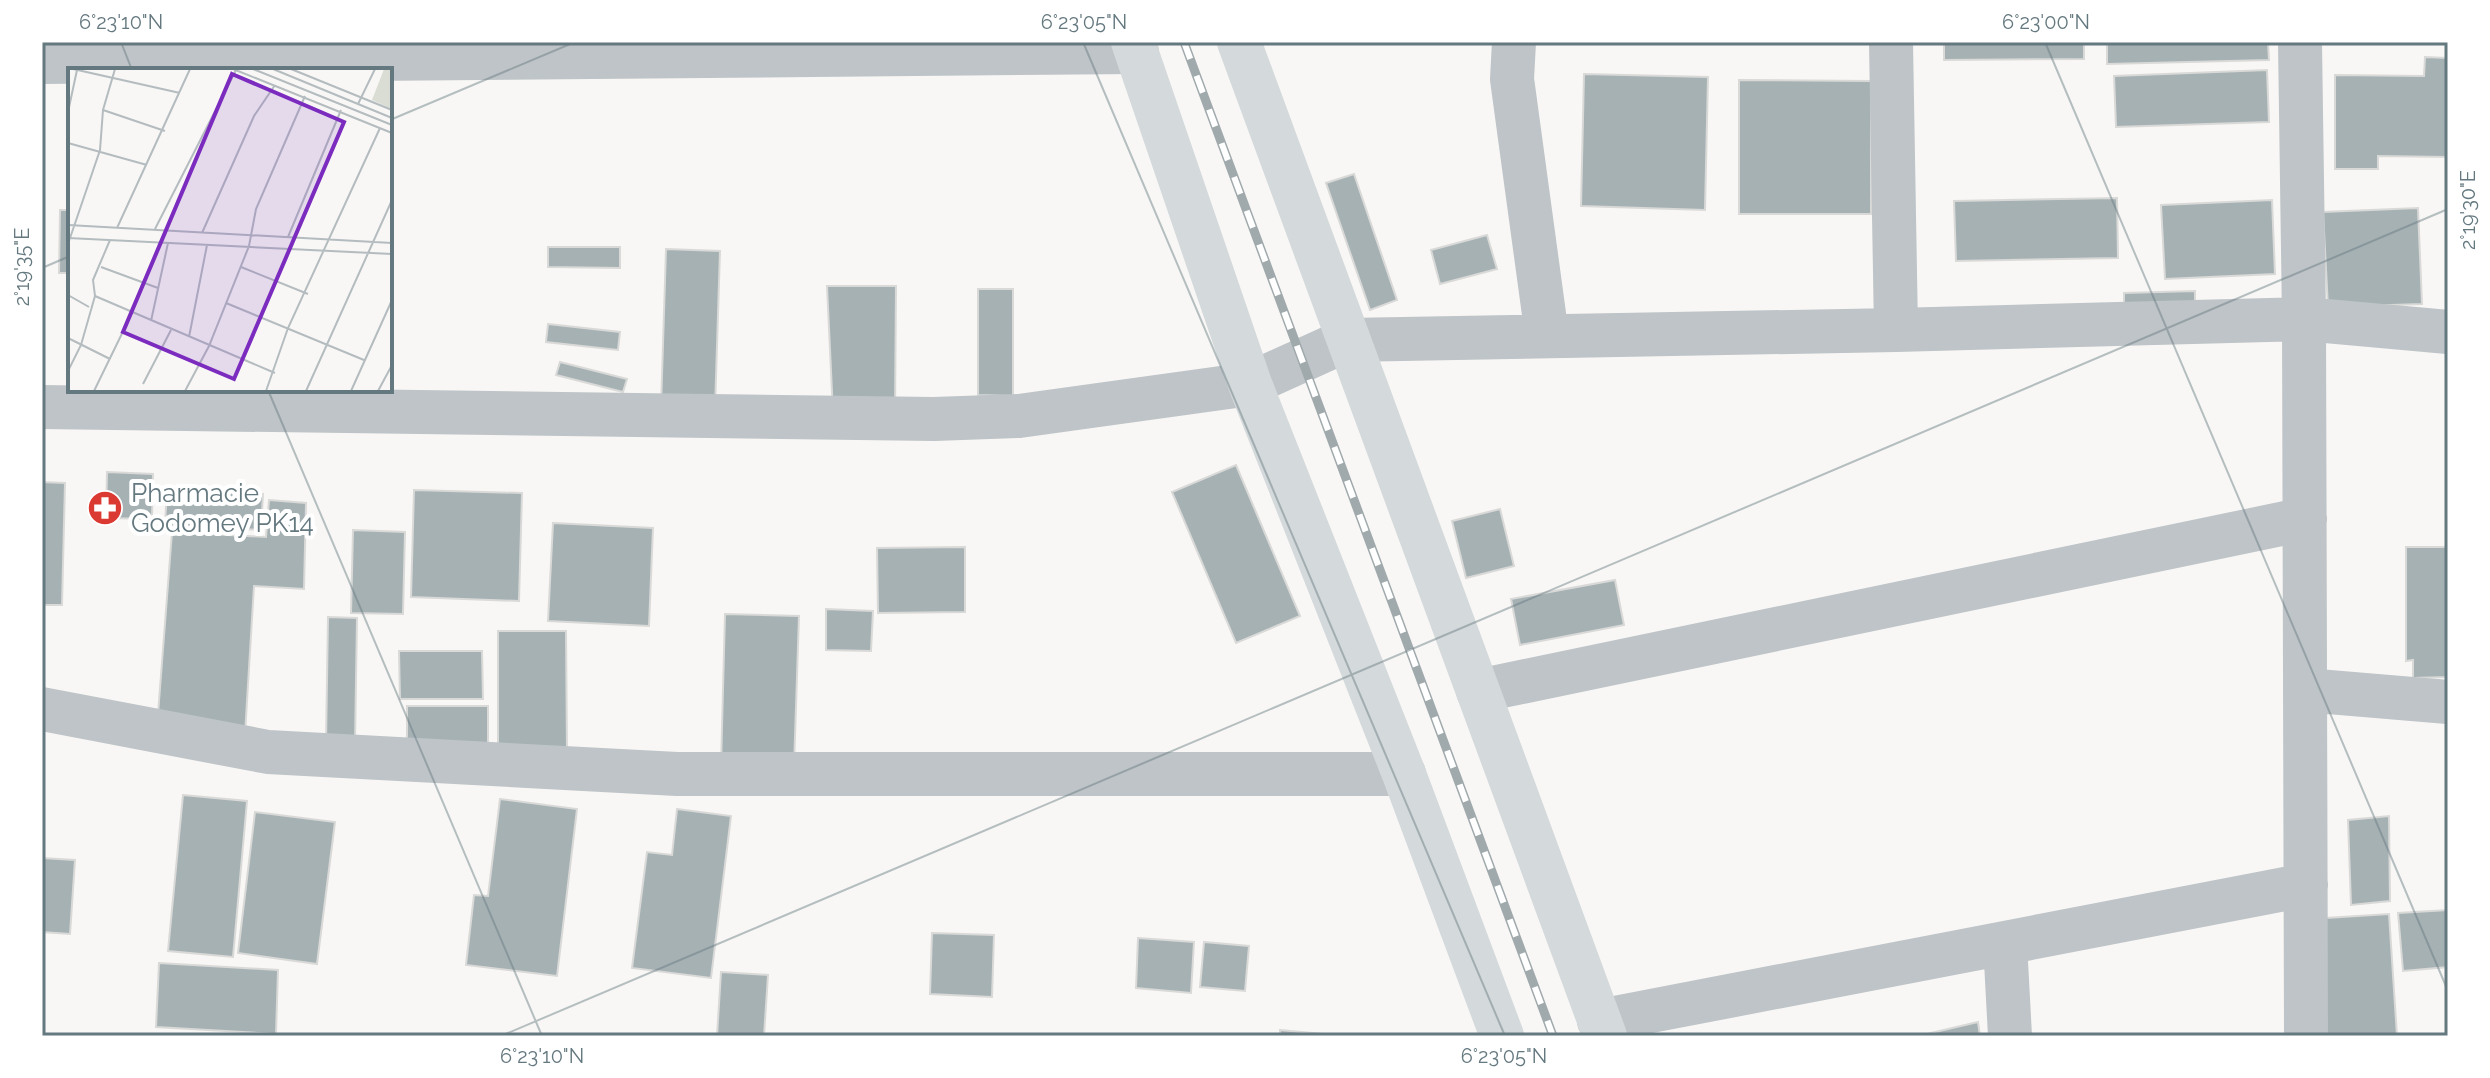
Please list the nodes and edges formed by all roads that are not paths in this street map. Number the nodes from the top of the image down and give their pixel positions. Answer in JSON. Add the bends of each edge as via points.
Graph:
{"nodes":[{"id":1,"x":1239,"y":42,"type":"edge"},
{"id":2,"x":1514,"y":42,"type":"edge"},
{"id":3,"x":1891,"y":42,"type":"edge"},
{"id":4,"x":2300,"y":42,"type":"edge"},
{"id":5,"x":1135,"y":47,"type":"edge"},
{"id":6,"x":42,"y":62,"type":"edge"},
{"id":7,"x":2304,"y":319,"type":"junction"},
{"id":8,"x":1896,"y":330,"type":"junction"},
{"id":9,"x":2448,"y":332,"type":"edge"},
{"id":10,"x":1547,"y":336,"type":"junction"},
{"id":11,"x":1347,"y":340,"type":"junction"},
{"id":12,"x":1250,"y":384,"type":"junction"},
{"id":13,"x":42,"y":407,"type":"edge"},
{"id":14,"x":2305,"y":519,"type":"junction"},
{"id":15,"x":2305,"y":690,"type":"junction"},
{"id":16,"x":1478,"y":691,"type":"junction"},
{"id":17,"x":2448,"y":702,"type":"edge"},
{"id":18,"x":42,"y":709,"type":"edge"},
{"id":19,"x":1404,"y":774,"type":"junction"},
{"id":20,"x":2306,"y":885,"type":"junction"},
{"id":21,"x":2005,"y":943,"type":"junction"},
{"id":22,"x":1602,"y":1028,"type":"edge"},
{"id":23,"x":1502,"y":1036,"type":"edge"},
{"id":24,"x":2010,"y":1036,"type":"edge"},
{"id":25,"x":2306,"y":1036,"type":"edge"}],
"edges":[{"from":1,"to":11,"type":"main road"},
{"from":2,"to":10,"type":"street","via":[[1512,79]]},
{"from":3,"to":8,"type":"street"},
{"from":4,"to":7,"type":"street"},
{"from":5,"to":6,"type":"street"},
{"from":5,"to":12,"type":"main road"},
{"from":7,"to":8,"type":"street"},
{"from":7,"to":9,"type":"street"},
{"from":7,"to":14,"type":"street"},
{"from":8,"to":10,"type":"street"},
{"from":10,"to":11,"type":"street"},
{"from":11,"to":12,"type":"street"},
{"from":11,"to":16,"type":"main road"},
{"from":12,"to":13,"type":"street","via":[[1019,416],[934,419]]},
{"from":12,"to":19,"type":"main road"},
{"from":14,"to":15,"type":"street"},
{"from":14,"to":16,"type":"street"},
{"from":15,"to":17,"type":"street"},
{"from":15,"to":20,"type":"street"},
{"from":16,"to":22,"type":"main road"},
{"from":18,"to":19,"type":"street","via":[[268,752],[677,774]]},
{"from":19,"to":23,"type":"main road"},
{"from":20,"to":21,"type":"street"},
{"from":20,"to":25,"type":"street"},
{"from":21,"to":22,"type":"street"},
{"from":21,"to":24,"type":"street"}]}
